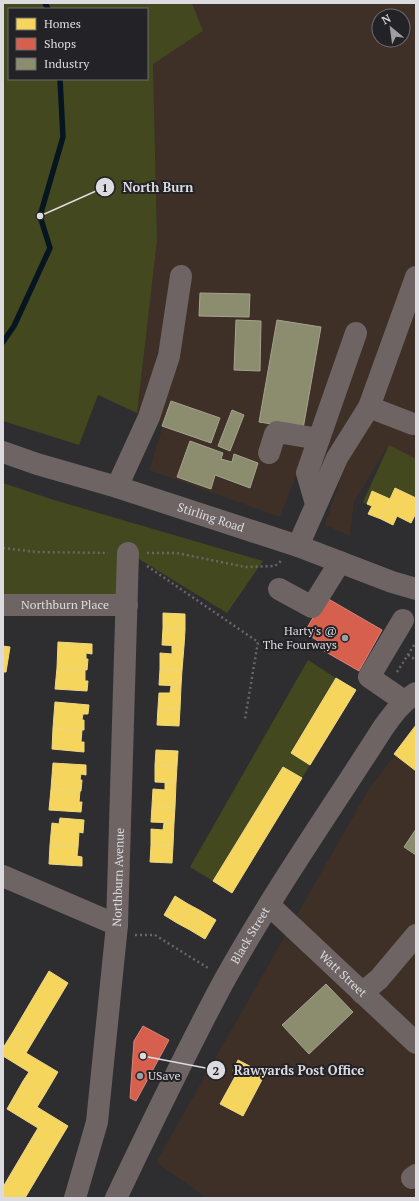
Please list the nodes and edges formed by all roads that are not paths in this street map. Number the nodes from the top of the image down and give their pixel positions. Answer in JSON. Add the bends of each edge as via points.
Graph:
{"nodes":[{"id":1,"x":181,"y":276,"type":"dead end"},
{"id":2,"x":416,"y":277,"type":"edge"},
{"id":3,"x":356,"y":333,"type":"dead end"},
{"id":4,"x":369,"y":407,"type":"junction"},
{"id":5,"x":413,"y":424,"type":"dead end"},
{"id":6,"x":319,"y":439,"type":"junction"},
{"id":7,"x":3,"y":452,"type":"edge"},
{"id":8,"x":269,"y":453,"type":"dead end"},
{"id":9,"x":118,"y":487,"type":"junction"},
{"id":10,"x":316,"y":504,"type":"junction"},
{"id":11,"x":298,"y":546,"type":"junction"},
{"id":12,"x":128,"y":553,"type":"road end"},
{"id":13,"x":340,"y":562,"type":"junction"},
{"id":14,"x":278,"y":589,"type":"dead end"},
{"id":15,"x":416,"y":589,"type":"edge"},
{"id":16,"x":3,"y":605,"type":"edge"},
{"id":17,"x":127,"y":605,"type":"junction"},
{"id":18,"x":403,"y":620,"type":"dead end"},
{"id":19,"x":402,"y":694,"type":"edge"},
{"id":20,"x":3,"y":876,"type":"edge"},
{"id":21,"x":269,"y":905,"type":"junction"},
{"id":22,"x":116,"y":931,"type":"junction"},
{"id":23,"x":416,"y":935,"type":"edge"},
{"id":24,"x":362,"y":993,"type":"junction"},
{"id":25,"x":416,"y":1043,"type":"edge"},
{"id":26,"x":75,"y":1198,"type":"edge"},
{"id":27,"x":116,"y":1198,"type":"edge"}],
"edges":[{"from":1,"to":9,"type":"street","via":[[169,356],[149,417]]},
{"from":2,"to":4,"type":"street"},
{"from":3,"to":6,"type":"street"},
{"from":4,"to":5,"type":"street"},
{"from":4,"to":10,"type":"street","via":[[337,458]]},
{"from":6,"to":8,"type":"street","via":[[277,432]]},
{"from":6,"to":10,"type":"street","via":[[307,473]]},
{"from":7,"to":9,"type":"main road","name":"Stirling Road"},
{"from":9,"to":11,"type":"main road","name":"Stirling Road"},
{"from":10,"to":11,"type":"street"},
{"from":11,"to":13,"type":"main road","name":"Stirling Road"},
{"from":12,"to":17,"type":"street","name":"Northburn Avenue"},
{"from":13,"to":14,"type":"street","via":[[312,607]]},
{"from":13,"to":15,"type":"main road","name":"Stirling Road"},
{"from":16,"to":17,"type":"street","name":"Northburn Place"},
{"from":17,"to":22,"type":"street","name":"Northburn Avenue"},
{"from":18,"to":19,"type":"street","via":[[369,677]]},
{"from":19,"to":21,"type":"main road","name":"Black Street","via":[[396,710]]},
{"from":20,"to":22,"type":"street"},
{"from":21,"to":24,"type":"street","name":"Watt Street"},
{"from":21,"to":27,"type":"main road","name":"Black Street","via":[[226,978],[185,1056]]},
{"from":22,"to":26,"type":"street","name":"Northburn Avenue","via":[[97,1122]]},
{"from":23,"to":24,"type":"street","via":[[379,979]]},
{"from":24,"to":25,"type":"street","name":"Watt Street"}]}
